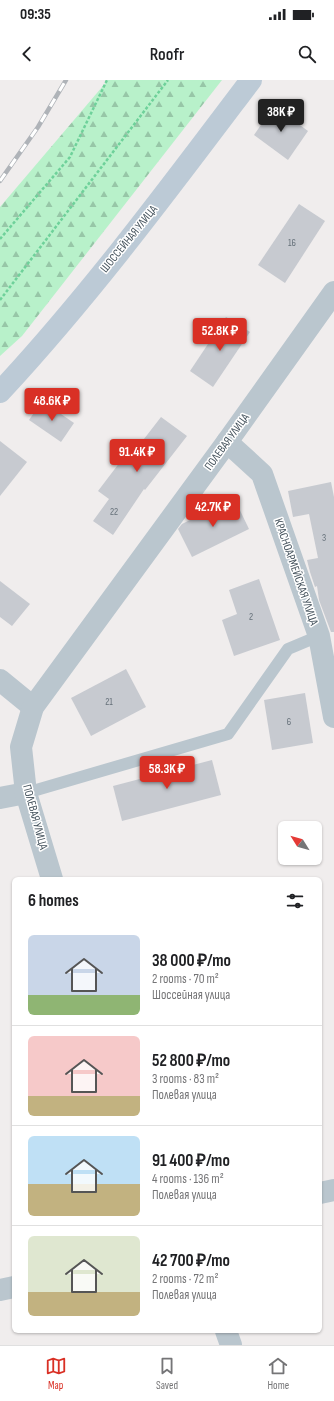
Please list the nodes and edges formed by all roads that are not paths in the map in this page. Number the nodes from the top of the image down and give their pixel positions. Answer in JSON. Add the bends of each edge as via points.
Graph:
{"nodes":[{"id":1,"x":251,"y":80,"type":"edge"},
{"id":2,"x":334,"y":292,"type":"edge"},
{"id":3,"x":0,"y":392,"type":"edge"},
{"id":4,"x":227,"y":442,"type":"junction"},
{"id":5,"x":319,"y":636,"type":"junction"},
{"id":6,"x":0,"y":680,"type":"edge"},
{"id":7,"x":33,"y":707,"type":"junction"},
{"id":8,"x":334,"y":717,"type":"edge"},
{"id":9,"x":26,"y":793,"type":"junction"},
{"id":10,"x":0,"y":798,"type":"edge"},
{"id":11,"x":51,"y":877,"type":"edge"},
{"id":12,"x":334,"y":1190,"type":"edge"},
{"id":13,"x":322,"y":1193,"type":"edge"},
{"id":14,"x":12,"y":1287,"type":"edge"},
{"id":15,"x":0,"y":1290,"type":"edge"},
{"id":16,"x":227,"y":1333,"type":"edge"},
{"id":17,"x":231,"y":1345,"type":"edge"}],
"edges":[{"from":1,"to":3,"type":"main road","name":"ШОССЕЙНАЯ УЛИЦА","via":[[137,231]]},
{"from":2,"to":4,"type":"street","name":"ПОЛЕВАЯ УЛИЦА"},
{"from":4,"to":5,"type":"street","name":"КРАСНОАРМЕЙСКАЯ УЛИЦА","via":[[262,474]]},
{"from":4,"to":7,"type":"street","name":"ПОЛЕВАЯ УЛИЦА"},
{"from":5,"to":8,"type":"street","name":"КРАСНОАРМЕЙСКАЯ УЛИЦА"},
{"from":5,"to":9,"type":"lane","via":[[288,649],[228,734]]},
{"from":6,"to":7,"type":"street"},
{"from":7,"to":9,"type":"street","name":"ПОЛЕВАЯ УЛИЦА","via":[[21,747]]},
{"from":9,"to":10,"type":"street"},
{"from":9,"to":11,"type":"street","name":"ПОЛЕВАЯ УЛИЦА"},
{"from":12,"to":13,"type":"street"},
{"from":14,"to":15,"type":"street"},
{"from":16,"to":17,"type":"street"}]}
